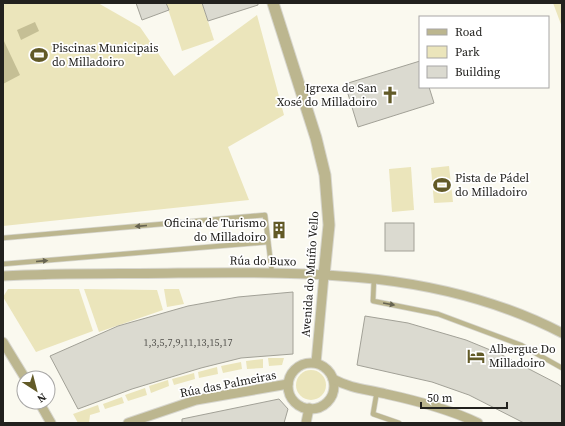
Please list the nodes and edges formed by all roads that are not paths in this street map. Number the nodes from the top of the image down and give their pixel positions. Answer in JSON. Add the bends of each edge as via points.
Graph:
{"nodes":[{"id":1,"x":273,"y":3,"type":"edge"},
{"id":2,"x":3,"y":238,"type":"edge"},
{"id":3,"x":268,"y":242,"type":"junction"},
{"id":4,"x":3,"y":264,"type":"edge"},
{"id":5,"x":272,"y":273,"type":"junction"},
{"id":6,"x":324,"y":275,"type":"junction"},
{"id":7,"x":3,"y":276,"type":"edge"},
{"id":8,"x":374,"y":278,"type":"junction"},
{"id":9,"x":562,"y":333,"type":"edge"},
{"id":10,"x":3,"y":342,"type":"edge"},
{"id":11,"x":316,"y":363,"type":"junction"},
{"id":12,"x":562,"y":368,"type":"edge"},
{"id":13,"x":20,"y":370,"type":"edge"},
{"id":14,"x":333,"y":379,"type":"junction"},
{"id":15,"x":288,"y":384,"type":"junction"},
{"id":16,"x":350,"y":388,"type":"junction"},
{"id":17,"x":377,"y":391,"type":"junction"},
{"id":18,"x":331,"y":396,"type":"junction"},
{"id":19,"x":309,"y":408,"type":"junction"},
{"id":20,"x":44,"y":410,"type":"edge"},
{"id":21,"x":51,"y":423,"type":"edge"},
{"id":22,"x":128,"y":423,"type":"edge"},
{"id":23,"x":306,"y":423,"type":"edge"},
{"id":24,"x":399,"y":423,"type":"edge"},
{"id":25,"x":478,"y":423,"type":"edge"}],
"edges":[{"from":1,"to":6,"type":"street","name":"Avenida do Muíño Vello","via":[[316,138],[325,175],[329,225]]},
{"from":3,"to":2,"type":"lane","one_way":true,"via":[[265,215]]},
{"from":4,"to":3,"type":"lane","one_way":true},
{"from":3,"to":5,"type":"lane"},
{"from":5,"to":6,"type":"street","name":"Rúa do Buxo"},
{"from":5,"to":7,"type":"street","name":"Rúa do Buxo"},
{"from":6,"to":8,"type":"street","name":"Rúa do Buxo"},
{"from":6,"to":11,"type":"street","name":"Avenida do Muíño Vello"},
{"from":8,"to":9,"type":"street","name":"Rúa do Buxo","via":[[419,284],[500,305],[534,318]]},
{"from":8,"to":12,"type":"lane","one_way":true,"via":[[373,301],[438,314],[521,345]]},
{"from":10,"to":13,"type":"street"},
{"from":11,"to":14,"type":"street","via":[[326,368]]},
{"from":11,"to":15,"type":"street","via":[[297,368],[289,378]]},
{"from":14,"to":16,"type":"street"},
{"from":14,"to":18,"type":"street"},
{"from":15,"to":19,"type":"street","via":[[293,399],[302,407]]},
{"from":15,"to":22,"type":"street","name":"Rúa das Palmeiras","via":[[196,400]]},
{"from":16,"to":17,"type":"street"},
{"from":16,"to":18,"type":"street"},
{"from":17,"to":24,"type":"lane","via":[[373,414]]},
{"from":17,"to":25,"type":"street","via":[[441,408]]},
{"from":18,"to":19,"type":"street","via":[[320,407]]},
{"from":19,"to":23,"type":"street"},
{"from":20,"to":21,"type":"street"}]}
